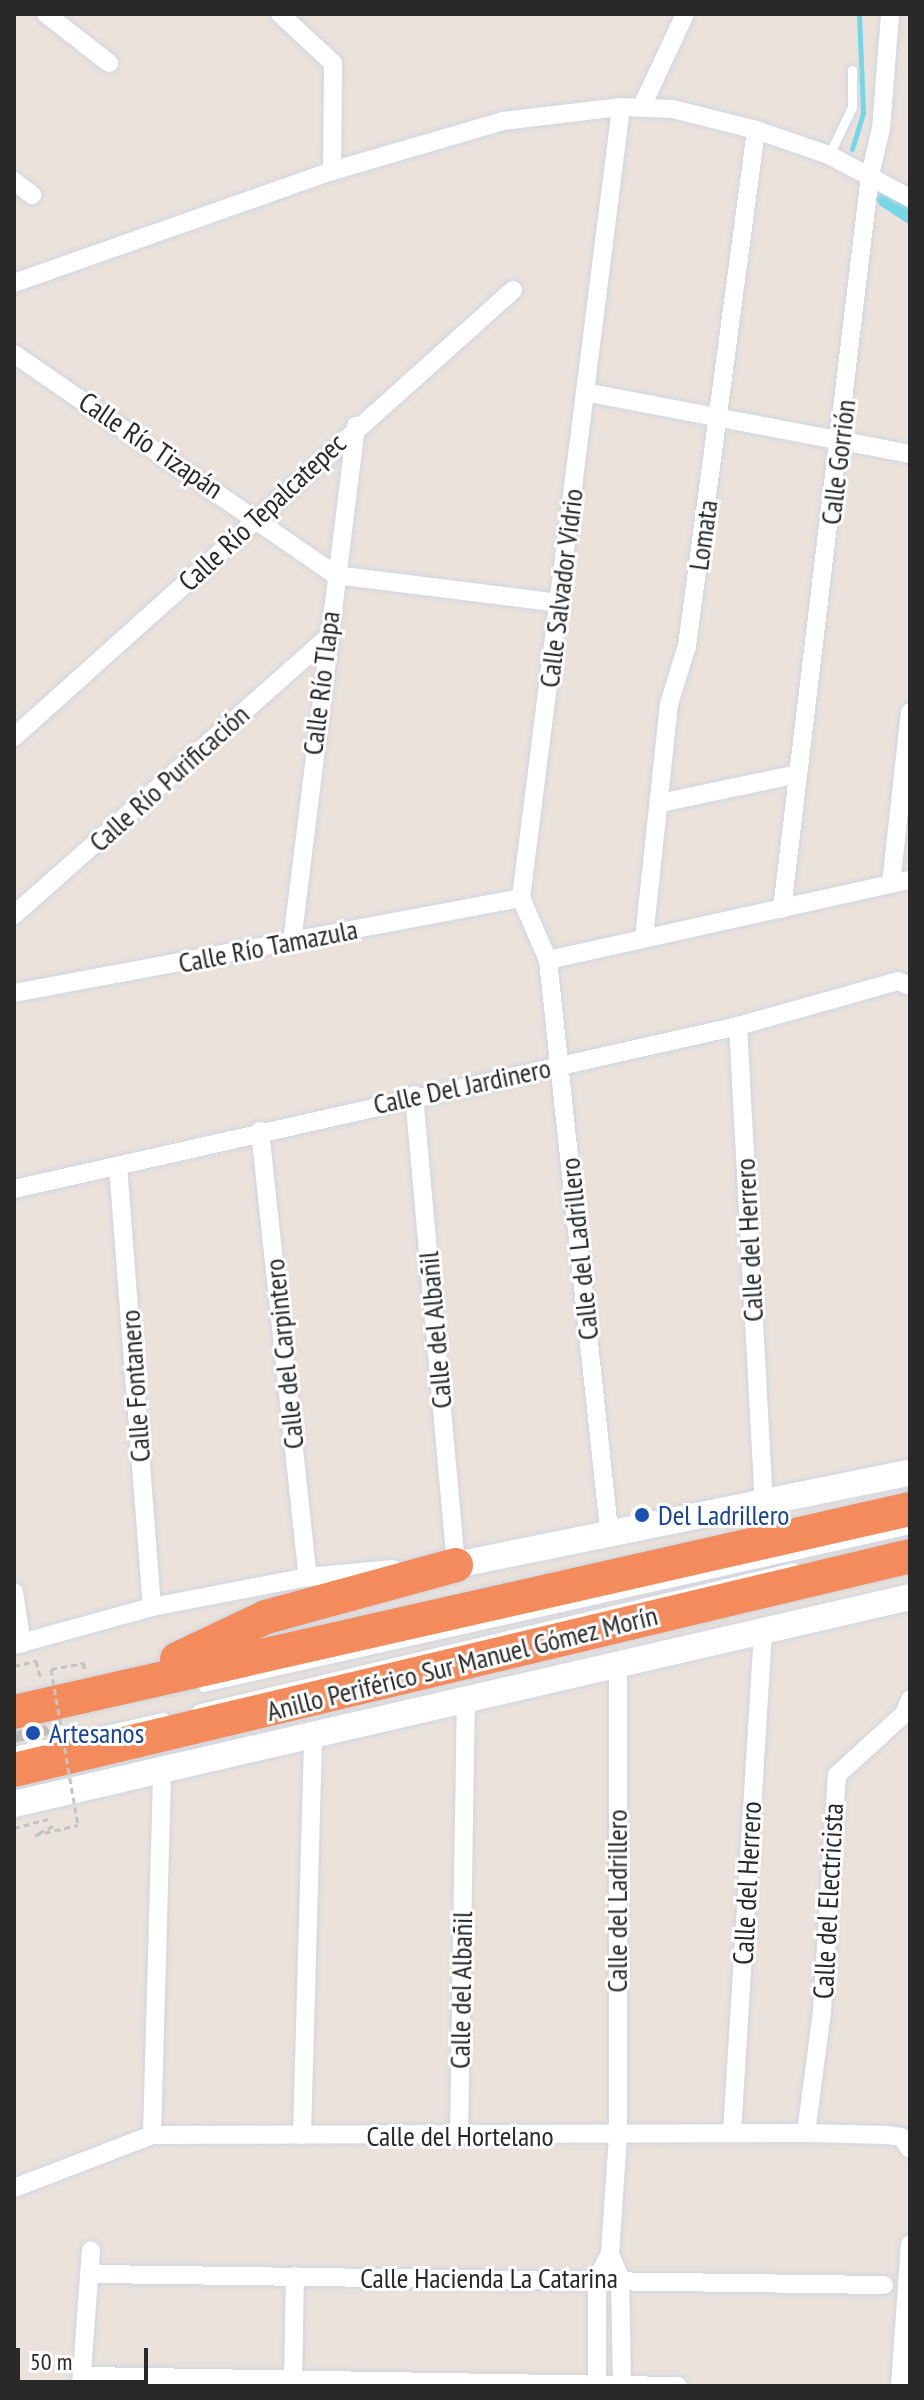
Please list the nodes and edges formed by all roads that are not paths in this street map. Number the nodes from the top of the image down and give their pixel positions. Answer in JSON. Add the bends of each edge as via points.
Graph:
{"nodes":[{"id":1,"x":46,"y":14,"type":"edge"},
{"id":2,"x":280,"y":14,"type":"edge"},
{"id":3,"x":685,"y":14,"type":"edge"},
{"id":4,"x":890,"y":14,"type":"edge"},
{"id":5,"x":109,"y":63,"type":"dead end"},
{"id":6,"x":852,"y":70,"type":"dead end"},
{"id":7,"x":642,"y":106,"type":"junction"},
{"id":8,"x":621,"y":107,"type":"junction"},
{"id":9,"x":756,"y":130,"type":"junction"},
{"id":10,"x":829,"y":155,"type":"junction"},
{"id":11,"x":332,"y":171,"type":"junction"},
{"id":12,"x":870,"y":175,"type":"junction"},
{"id":13,"x":14,"y":181,"type":"edge"},
{"id":14,"x":32,"y":195,"type":"dead end"},
{"id":15,"x":910,"y":198,"type":"edge"},
{"id":16,"x":14,"y":283,"type":"edge"},
{"id":17,"x":513,"y":290,"type":"dead end"},
{"id":18,"x":14,"y":354,"type":"edge"},
{"id":19,"x":585,"y":392,"type":"junction"},
{"id":20,"x":720,"y":418,"type":"junction"},
{"id":21,"x":356,"y":426,"type":"junction"},
{"id":22,"x":841,"y":441,"type":"junction"},
{"id":23,"x":910,"y":454,"type":"edge"},
{"id":24,"x":259,"y":518,"type":"junction"},
{"id":25,"x":335,"y":575,"type":"junction"},
{"id":26,"x":560,"y":603,"type":"junction"},
{"id":27,"x":325,"y":640,"type":"junction"},
{"id":28,"x":910,"y":712,"type":"edge"},
{"id":29,"x":14,"y":737,"type":"edge"},
{"id":30,"x":798,"y":774,"type":"junction"},
{"id":31,"x":660,"y":803,"type":"junction"},
{"id":32,"x":910,"y":880,"type":"edge"},
{"id":33,"x":891,"y":884,"type":"junction"},
{"id":34,"x":521,"y":898,"type":"junction"},
{"id":35,"x":782,"y":909,"type":"junction"},
{"id":36,"x":14,"y":915,"type":"edge"},
{"id":37,"x":644,"y":938,"type":"junction"},
{"id":38,"x":292,"y":942,"type":"junction"},
{"id":39,"x":548,"y":960,"type":"junction"},
{"id":40,"x":909,"y":984,"type":"edge"},
{"id":41,"x":14,"y":993,"type":"edge"},
{"id":42,"x":738,"y":1026,"type":"junction"},
{"id":43,"x":559,"y":1064,"type":"junction"},
{"id":44,"x":414,"y":1095,"type":"junction"},
{"id":45,"x":260,"y":1131,"type":"junction"},
{"id":46,"x":118,"y":1166,"type":"junction"},
{"id":47,"x":14,"y":1189,"type":"edge"},
{"id":48,"x":910,"y":1473,"type":"edge"},
{"id":49,"x":764,"y":1502,"type":"junction"},
{"id":50,"x":910,"y":1509,"type":"edge"},
{"id":51,"x":910,"y":1529,"type":"edge"},
{"id":52,"x":609,"y":1530,"type":"junction"},
{"id":53,"x":910,"y":1540,"type":"edge"},
{"id":54,"x":910,"y":1556,"type":"edge"},
{"id":55,"x":456,"y":1565,"type":"junction"},
{"id":56,"x":308,"y":1577,"type":"junction"},
{"id":57,"x":14,"y":1592,"type":"edge"},
{"id":58,"x":910,"y":1597,"type":"edge"},
{"id":59,"x":152,"y":1607,"type":"junction"},
{"id":60,"x":763,"y":1632,"type":"junction"},
{"id":61,"x":18,"y":1644,"type":"edge"},
{"id":62,"x":618,"y":1666,"type":"junction"},
{"id":63,"x":126,"y":1684,"type":"junction"},
{"id":64,"x":182,"y":1691,"type":"dead end"},
{"id":65,"x":910,"y":1699,"type":"edge"},
{"id":66,"x":27,"y":1700,"type":"edge"},
{"id":67,"x":466,"y":1700,"type":"junction"},
{"id":68,"x":187,"y":1711,"type":"dead end"},
{"id":69,"x":173,"y":1715,"type":"dead end"},
{"id":70,"x":313,"y":1737,"type":"junction"},
{"id":71,"x":14,"y":1751,"type":"edge"},
{"id":72,"x":162,"y":1767,"type":"junction"},
{"id":73,"x":14,"y":1770,"type":"edge"},
{"id":74,"x":14,"y":1804,"type":"edge"},
{"id":75,"x":732,"y":2133,"type":"junction"},
{"id":76,"x":806,"y":2133,"type":"junction"},
{"id":77,"x":152,"y":2135,"type":"junction"},
{"id":78,"x":302,"y":2135,"type":"junction"},
{"id":79,"x":459,"y":2136,"type":"junction"},
{"id":80,"x":618,"y":2136,"type":"junction"},
{"id":81,"x":910,"y":2149,"type":"edge"},
{"id":82,"x":14,"y":2188,"type":"edge"},
{"id":83,"x":910,"y":2244,"type":"edge"},
{"id":84,"x":91,"y":2250,"type":"dead end"},
{"id":85,"x":610,"y":2254,"type":"junction"},
{"id":86,"x":94,"y":2274,"type":"junction"},
{"id":87,"x":295,"y":2276,"type":"junction"},
{"id":88,"x":620,"y":2278,"type":"junction"},
{"id":89,"x":597,"y":2279,"type":"junction"},
{"id":90,"x":884,"y":2285,"type":"dead end"},
{"id":91,"x":83,"y":2381,"type":"edge"},
{"id":92,"x":293,"y":2384,"type":"edge"},
{"id":93,"x":597,"y":2386,"type":"edge"},
{"id":94,"x":622,"y":2386,"type":"edge"},
{"id":95,"x":678,"y":2386,"type":"edge"},
{"id":96,"x":900,"y":2386,"type":"edge"}],
"edges":[{"from":1,"to":5,"type":"street"},
{"from":2,"to":11,"type":"street","via":[[333,63]]},
{"from":3,"to":7,"type":"street"},
{"from":4,"to":12,"type":"street","name":"Calle Gorrión","via":[[881,129]]},
{"from":6,"to":10,"type":"lane","via":[[852,107]]},
{"from":7,"to":8,"type":"street"},
{"from":7,"to":9,"type":"street"},
{"from":8,"to":11,"type":"street","via":[[503,121]]},
{"from":8,"to":19,"type":"street","name":"Calle Salvador Vidrio"},
{"from":9,"to":10,"type":"street"},
{"from":9,"to":20,"type":"street","name":"Lomata"},
{"from":10,"to":12,"type":"street"},
{"from":11,"to":16,"type":"street"},
{"from":12,"to":15,"type":"street"},
{"from":12,"to":22,"type":"street","name":"Calle Gorrión"},
{"from":13,"to":14,"type":"street"},
{"from":17,"to":21,"type":"street","name":"Calle Río Tepalcatepec"},
{"from":18,"to":24,"type":"street","name":"Calle Río Tizapán"},
{"from":19,"to":20,"type":"street"},
{"from":19,"to":26,"type":"street","name":"Calle Salvador Vidrio"},
{"from":20,"to":22,"type":"street"},
{"from":20,"to":31,"type":"street","name":"Lomata","via":[[685,657],[669,704]]},
{"from":21,"to":24,"type":"street","name":"Calle Río Tepalcatepec"},
{"from":21,"to":25,"type":"street","name":"Calle Río Tlapa"},
{"from":22,"to":23,"type":"street"},
{"from":22,"to":30,"type":"street","name":"Calle Gorrión"},
{"from":24,"to":25,"type":"street","name":"Calle Río Tizapán"},
{"from":24,"to":29,"type":"street","name":"Calle Río Tepalcatepec"},
{"from":25,"to":26,"type":"street","name":"Calle Río Tizapán"},
{"from":25,"to":27,"type":"street","name":"Calle Río Tlapa"},
{"from":26,"to":34,"type":"street","name":"Calle Salvador Vidrio"},
{"from":27,"to":36,"type":"street","name":"Calle Río Purificación"},
{"from":27,"to":38,"type":"street","name":"Calle Río Tlapa"},
{"from":28,"to":33,"type":"street"},
{"from":30,"to":31,"type":"street"},
{"from":30,"to":35,"type":"street","name":"Calle Gorrión"},
{"from":31,"to":37,"type":"street","name":"Lomata"},
{"from":32,"to":33,"type":"street"},
{"from":33,"to":35,"type":"street"},
{"from":34,"to":38,"type":"street","name":"Calle Río Tamazula"},
{"from":34,"to":39,"type":"street"},
{"from":35,"to":37,"type":"street"},
{"from":37,"to":39,"type":"street"},
{"from":38,"to":41,"type":"street","name":"Calle Río Tamazula"},
{"from":39,"to":43,"type":"street"},
{"from":40,"to":42,"type":"street","name":"Calle Del Jardinero"},
{"from":42,"to":43,"type":"street","name":"Calle Del Jardinero"},
{"from":42,"to":49,"type":"street","name":"Calle del Herrero"},
{"from":43,"to":44,"type":"street","name":"Calle Del Jardinero"},
{"from":43,"to":52,"type":"street","name":"Calle del Ladrillero"},
{"from":44,"to":45,"type":"street","name":"Calle Del Jardinero"},
{"from":44,"to":55,"type":"street","name":"Calle del Albañil"},
{"from":45,"to":46,"type":"street","name":"Calle Del Jardinero"},
{"from":45,"to":56,"type":"street","name":"Calle del Carpintero"},
{"from":46,"to":47,"type":"street","name":"Calle Del Jardinero"},
{"from":46,"to":59,"type":"street","name":"Calle Fontanero"},
{"from":48,"to":49,"type":"main road"},
{"from":49,"to":52,"type":"main road"},
{"from":50,"to":63,"type":"highway","name":"Anillo Periférico Sur Manuel Gómez Morín"},
{"from":51,"to":64,"type":"lane"},
{"from":52,"to":55,"type":"main road"},
{"from":53,"to":68,"type":"lane"},
{"from":54,"to":73,"type":"highway","name":"Anillo Periférico Sur Manuel Gómez Morín"},
{"from":55,"to":56,"type":"street"},
{"from":55,"to":63,"type":"highway","via":[[266,1617]]},
{"from":56,"to":59,"type":"street"},
{"from":57,"to":61,"type":"street"},
{"from":58,"to":60,"type":"main road"},
{"from":59,"to":61,"type":"street"},
{"from":60,"to":62,"type":"main road"},
{"from":60,"to":75,"type":"street","name":"Calle del Herrero"},
{"from":62,"to":67,"type":"main road"},
{"from":62,"to":80,"type":"street","name":"Calle del Ladrillero"},
{"from":63,"to":66,"type":"highway","name":"Anillo Periférico Sur Manuel Gómez Morín"},
{"from":65,"to":76,"type":"street","name":"Calle del Electricista","via":[[904,1714],[837,1775],[822,2011]]},
{"from":67,"to":70,"type":"main road"},
{"from":67,"to":79,"type":"street","name":"Calle del Albañil"},
{"from":69,"to":71,"type":"lane"},
{"from":70,"to":72,"type":"main road"},
{"from":70,"to":78,"type":"street"},
{"from":72,"to":74,"type":"main road"},
{"from":72,"to":77,"type":"street"},
{"from":75,"to":76,"type":"street","name":"Calle del Hortelano"},
{"from":75,"to":80,"type":"street","name":"Calle del Hortelano"},
{"from":76,"to":81,"type":"street","name":"Calle del Hortelano","via":[[901,2137]]},
{"from":77,"to":78,"type":"street","name":"Calle del Hortelano"},
{"from":77,"to":82,"type":"street","name":"Calle del Hortelano"},
{"from":78,"to":79,"type":"street","name":"Calle del Hortelano"},
{"from":79,"to":80,"type":"street","name":"Calle del Hortelano"},
{"from":80,"to":85,"type":"street","name":"Calle del Ladrillero"},
{"from":83,"to":96,"type":"street"},
{"from":84,"to":86,"type":"street"},
{"from":85,"to":88,"type":"street"},
{"from":85,"to":89,"type":"street"},
{"from":86,"to":87,"type":"street","name":"Calle Hacienda La Catarina"},
{"from":86,"to":91,"type":"street"},
{"from":87,"to":89,"type":"street","name":"Calle Hacienda La Catarina"},
{"from":87,"to":92,"type":"street"},
{"from":88,"to":89,"type":"street","name":"Calle Hacienda La Catarina"},
{"from":88,"to":90,"type":"street","name":"Calle Hacienda La Catarina"},
{"from":88,"to":94,"type":"street"},
{"from":89,"to":93,"type":"street"},
{"from":91,"to":92,"type":"street"},
{"from":92,"to":93,"type":"street"},
{"from":93,"to":94,"type":"street"},
{"from":94,"to":95,"type":"street"}]}
